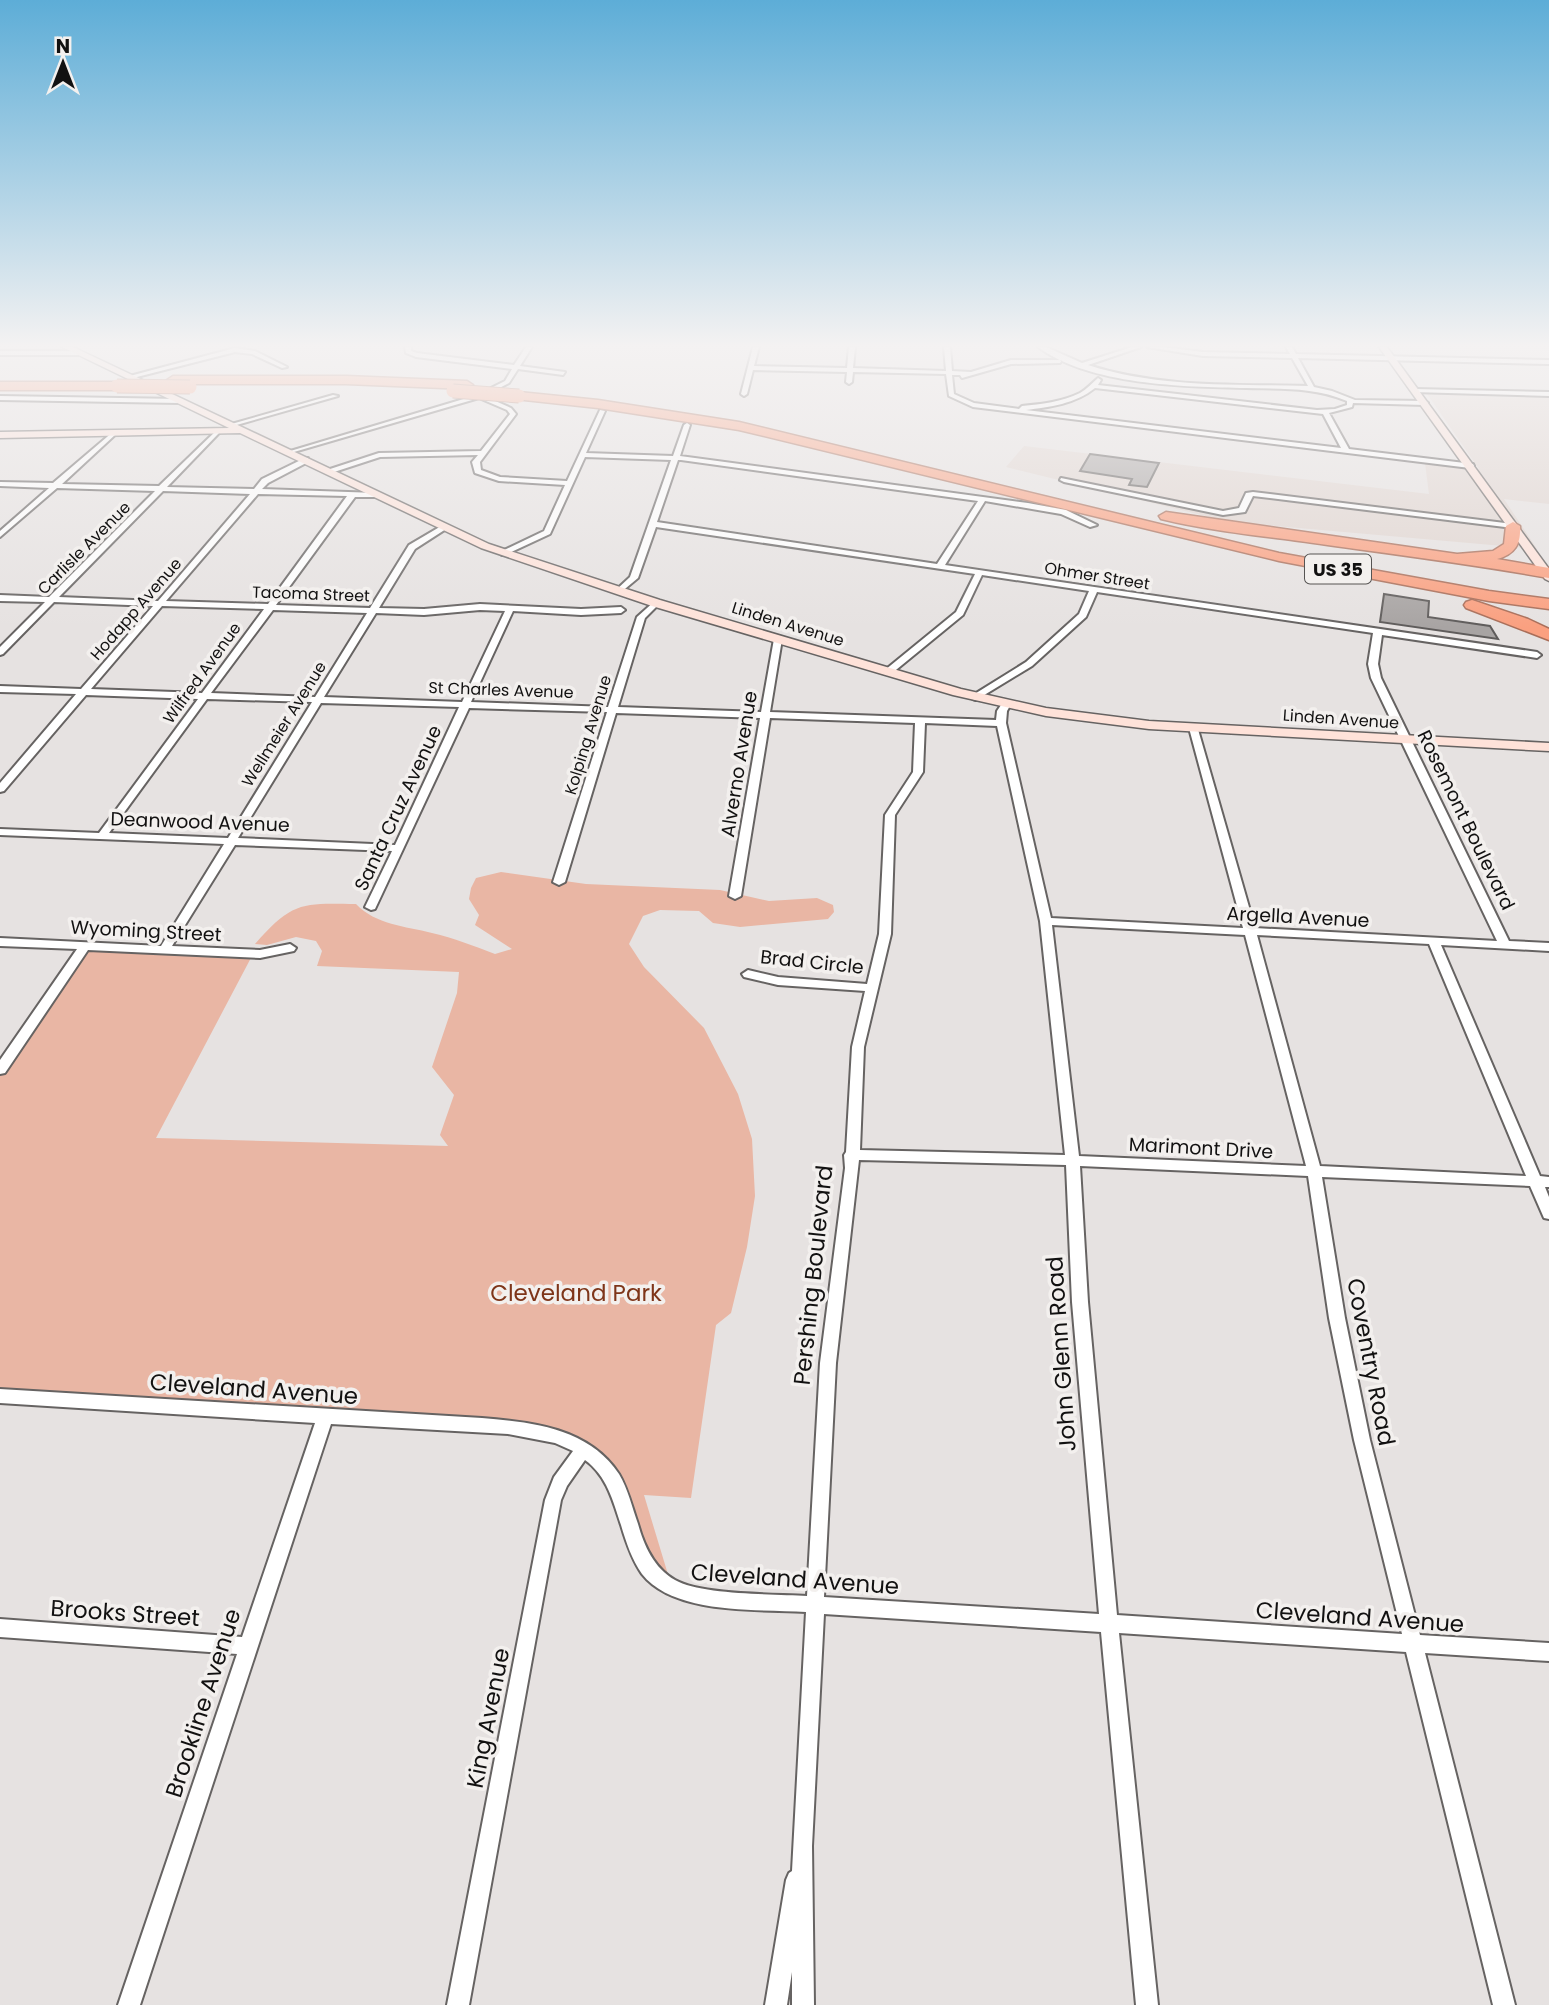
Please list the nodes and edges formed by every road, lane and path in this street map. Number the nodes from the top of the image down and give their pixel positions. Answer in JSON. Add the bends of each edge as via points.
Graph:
{"nodes":[{"id":1,"x":106,"y":441,"type":"edge"},
{"id":2,"x":209,"y":441,"type":"edge"},
{"id":3,"x":263,"y":441,"type":"edge"},
{"id":4,"x":330,"y":441,"type":"edge"},
{"id":5,"x":492,"y":441,"type":"edge"},
{"id":6,"x":589,"y":441,"type":"edge"},
{"id":7,"x":681,"y":441,"type":"edge"},
{"id":8,"x":806,"y":441,"type":"edge"},
{"id":9,"x":845,"y":441,"type":"edge"},
{"id":10,"x":1256,"y":441,"type":"edge"},
{"id":11,"x":1341,"y":441,"type":"edge"},
{"id":12,"x":1451,"y":441,"type":"edge"},
{"id":13,"x":1348,"y":452,"type":"junction"},
{"id":14,"x":289,"y":453,"type":"junction"},
{"id":15,"x":482,"y":453,"type":"junction"},
{"id":16,"x":583,"y":455,"type":"junction"},
{"id":17,"x":675,"y":458,"type":"junction"},
{"id":18,"x":305,"y":460,"type":"junction"},
{"id":19,"x":1470,"y":466,"type":"junction"},
{"id":20,"x":328,"y":471,"type":"junction"},
{"id":21,"x":1064,"y":480,"type":"dead end"},
{"id":22,"x":570,"y":483,"type":"junction"},
{"id":23,"x":0,"y":484,"type":"edge"},
{"id":24,"x":55,"y":486,"type":"junction"},
{"id":25,"x":161,"y":489,"type":"junction"},
{"id":26,"x":256,"y":492,"type":"junction"},
{"id":27,"x":353,"y":494,"type":"junction"},
{"id":28,"x":1251,"y":494,"type":"joint"},
{"id":29,"x":377,"y":495,"type":"junction"},
{"id":30,"x":983,"y":499,"type":"junction"},
{"id":31,"x":1113,"y":507,"type":"junction"},
{"id":32,"x":1129,"y":522,"type":"junction"},
{"id":33,"x":652,"y":524,"type":"junction"},
{"id":34,"x":1093,"y":525,"type":"dead end"},
{"id":35,"x":1513,"y":526,"type":"junction"},
{"id":36,"x":443,"y":527,"type":"junction"},
{"id":37,"x":0,"y":535,"type":"edge"},
{"id":38,"x":505,"y":553,"type":"junction"},
{"id":39,"x":1464,"y":558,"type":"junction"},
{"id":40,"x":940,"y":566,"type":"junction"},
{"id":41,"x":980,"y":572,"type":"junction"},
{"id":42,"x":1548,"y":575,"type":"edge"},
{"id":43,"x":1094,"y":589,"type":"junction"},
{"id":44,"x":620,"y":590,"type":"junction"},
{"id":45,"x":1549,"y":593,"type":"edge"},
{"id":46,"x":0,"y":598,"type":"edge"},
{"id":47,"x":52,"y":600,"type":"junction"},
{"id":48,"x":161,"y":603,"type":"junction"},
{"id":49,"x":656,"y":603,"type":"junction"},
{"id":50,"x":1549,"y":604,"type":"edge"},
{"id":51,"x":270,"y":607,"type":"junction"},
{"id":52,"x":373,"y":610,"type":"junction"},
{"id":53,"x":510,"y":610,"type":"junction"},
{"id":54,"x":621,"y":610,"type":"dead end"},
{"id":55,"x":1378,"y":632,"type":"junction"},
{"id":56,"x":1549,"y":635,"type":"edge"},
{"id":57,"x":778,"y":639,"type":"junction"},
{"id":58,"x":0,"y":652,"type":"edge"},
{"id":59,"x":1537,"y":655,"type":"dead end"},
{"id":60,"x":888,"y":671,"type":"junction"},
{"id":61,"x":0,"y":689,"type":"edge"},
{"id":62,"x":84,"y":692,"type":"junction"},
{"id":63,"x":205,"y":696,"type":"junction"},
{"id":64,"x":976,"y":697,"type":"junction"},
{"id":65,"x":317,"y":700,"type":"junction"},
{"id":66,"x":1006,"y":704,"type":"junction"},
{"id":67,"x":466,"y":705,"type":"junction"},
{"id":68,"x":612,"y":710,"type":"junction"},
{"id":69,"x":764,"y":715,"type":"junction"},
{"id":70,"x":920,"y":721,"type":"junction"},
{"id":71,"x":1001,"y":723,"type":"junction"},
{"id":72,"x":1194,"y":728,"type":"junction"},
{"id":73,"x":1407,"y":741,"type":"junction"},
{"id":74,"x":1549,"y":747,"type":"edge"},
{"id":75,"x":0,"y":789,"type":"edge"},
{"id":76,"x":0,"y":832,"type":"edge"},
{"id":77,"x":102,"y":836,"type":"junction"},
{"id":78,"x":230,"y":841,"type":"junction"},
{"id":79,"x":399,"y":848,"type":"junction"},
{"id":80,"x":559,"y":882,"type":"dead end"},
{"id":81,"x":735,"y":896,"type":"dead end"},
{"id":82,"x":371,"y":907,"type":"dead end"},
{"id":83,"x":1046,"y":921,"type":"junction"},
{"id":84,"x":1250,"y":932,"type":"junction"},
{"id":85,"x":0,"y":942,"type":"edge"},
{"id":86,"x":1434,"y":942,"type":"junction"},
{"id":87,"x":1505,"y":945,"type":"junction"},
{"id":88,"x":85,"y":946,"type":"junction"},
{"id":89,"x":1549,"y":947,"type":"edge"},
{"id":90,"x":290,"y":948,"type":"dead end"},
{"id":91,"x":164,"y":949,"type":"junction"},
{"id":92,"x":748,"y":974,"type":"dead end"},
{"id":93,"x":872,"y":988,"type":"junction"},
{"id":94,"x":0,"y":1070,"type":"edge"},
{"id":95,"x":851,"y":1155,"type":"junction"},
{"id":96,"x":1073,"y":1162,"type":"junction"},
{"id":97,"x":1314,"y":1173,"type":"junction"},
{"id":98,"x":1542,"y":1181,"type":"edge"},
{"id":99,"x":1549,"y":1214,"type":"edge"},
{"id":100,"x":0,"y":1396,"type":"edge"},
{"id":101,"x":325,"y":1416,"type":"junction"},
{"id":102,"x":584,"y":1449,"type":"junction"},
{"id":103,"x":815,"y":1605,"type":"junction"},
{"id":104,"x":1109,"y":1623,"type":"junction"},
{"id":105,"x":0,"y":1628,"type":"edge"},
{"id":106,"x":1412,"y":1642,"type":"junction"},
{"id":107,"x":247,"y":1646,"type":"junction"},
{"id":108,"x":1549,"y":1651,"type":"edge"},
{"id":109,"x":802,"y":1846,"type":"junction"},
{"id":110,"x":129,"y":2005,"type":"edge"},
{"id":111,"x":458,"y":2005,"type":"edge"},
{"id":112,"x":776,"y":2005,"type":"edge"},
{"id":113,"x":803,"y":2005,"type":"edge"},
{"id":114,"x":1147,"y":2005,"type":"edge"},
{"id":115,"x":1504,"y":2005,"type":"edge"}],
"edges":[{"from":1,"to":24,"type":"street"},
{"from":2,"to":25,"type":"street","name":"Carlisle Avenue"},
{"from":3,"to":14,"type":"main road","name":"Linden Avenue"},
{"from":4,"to":14,"type":"street"},
{"from":5,"to":15,"type":"street"},
{"from":6,"to":16,"type":"street"},
{"from":7,"to":17,"type":"street"},
{"from":8,"to":32,"type":"highway","number":"US 35","bridge":true},
{"from":9,"to":31,"type":"highway","number":"US 35"},
{"from":10,"to":13,"type":"street"},
{"from":11,"to":13,"type":"street"},
{"from":12,"to":19,"type":"main road"},
{"from":13,"to":19,"type":"street"},
{"from":14,"to":18,"type":"main road","name":"Linden Avenue"},
{"from":15,"to":20,"type":"street","via":[[379,455]]},
{"from":15,"to":22,"type":"street","via":[[475,465],[485,476]]},
{"from":16,"to":17,"type":"street"},
{"from":16,"to":22,"type":"street"},
{"from":17,"to":30,"type":"street"},
{"from":17,"to":33,"type":"street"},
{"from":18,"to":20,"type":"main road","name":"Linden Avenue"},
{"from":18,"to":26,"type":"street","name":"Hodapp Avenue","via":[[268,479]]},
{"from":19,"to":35,"type":"main road"},
{"from":20,"to":29,"type":"main road","name":"Linden Avenue"},
{"from":21,"to":28,"type":"street","via":[[1223,513],[1242,510]]},
{"from":22,"to":38,"type":"street","via":[[547,531]]},
{"from":23,"to":24,"type":"street"},
{"from":24,"to":25,"type":"street"},
{"from":24,"to":37,"type":"street"},
{"from":25,"to":26,"type":"street"},
{"from":25,"to":47,"type":"street","name":"Carlisle Avenue"},
{"from":26,"to":27,"type":"street"},
{"from":26,"to":48,"type":"street","name":"Hodapp Avenue"},
{"from":27,"to":29,"type":"street"},
{"from":27,"to":51,"type":"street","name":"Wilfred Avenue"},
{"from":28,"to":35,"type":"street"},
{"from":29,"to":36,"type":"main road","name":"Linden Avenue"},
{"from":30,"to":34,"type":"street","via":[[1053,509]]},
{"from":30,"to":40,"type":"street"},
{"from":31,"to":39,"type":"highway"},
{"from":31,"to":45,"type":"highway","number":"US 35","via":[[1285,548]]},
{"from":32,"to":50,"type":"highway","number":"US 35","via":[[1359,573]]},
{"from":32,"to":56,"type":"highway","via":[[1298,568],[1492,610]]},
{"from":33,"to":40,"type":"street","name":"Ohmer Street"},
{"from":33,"to":44,"type":"street","via":[[634,578]]},
{"from":35,"to":39,"type":"highway","via":[[1514,541],[1509,549]]},
{"from":35,"to":42,"type":"main road"},
{"from":36,"to":38,"type":"main road","name":"Linden Avenue"},
{"from":36,"to":52,"type":"street","name":"Wellmeier Avenue","via":[[412,547]]},
{"from":38,"to":44,"type":"main road","name":"Linden Avenue"},
{"from":39,"to":42,"type":"highway"},
{"from":40,"to":41,"type":"street","name":"Ohmer Street"},
{"from":41,"to":43,"type":"street","name":"Ohmer Street"},
{"from":41,"to":60,"type":"street","via":[[960,613]]},
{"from":43,"to":55,"type":"street","name":"Ohmer Street"},
{"from":43,"to":64,"type":"street","via":[[1083,615],[1029,664]]},
{"from":44,"to":49,"type":"main road","name":"Linden Avenue"},
{"from":46,"to":47,"type":"street","name":"Tacoma Street"},
{"from":47,"to":48,"type":"street","name":"Tacoma Street"},
{"from":47,"to":58,"type":"street","name":"Carlisle Avenue"},
{"from":48,"to":51,"type":"street","name":"Tacoma Street"},
{"from":48,"to":62,"type":"street","name":"Hodapp Avenue"},
{"from":49,"to":57,"type":"main road","name":"Linden Avenue"},
{"from":49,"to":68,"type":"street","name":"Kolping Avenue","via":[[641,617]]},
{"from":51,"to":52,"type":"street","name":"Tacoma Street"},
{"from":51,"to":63,"type":"street","name":"Wilfred Avenue"},
{"from":52,"to":53,"type":"street","name":"Tacoma Street"},
{"from":52,"to":65,"type":"street","name":"Wellmeier Avenue"},
{"from":53,"to":54,"type":"street","name":"Tacoma Street"},
{"from":53,"to":67,"type":"street","name":"Santa Cruz Avenue"},
{"from":55,"to":59,"type":"street","name":"Ohmer Street"},
{"from":55,"to":73,"type":"street","name":"Rosemont Boulevard","via":[[1374,670]]},
{"from":57,"to":60,"type":"main road","name":"Linden Avenue"},
{"from":57,"to":69,"type":"street","name":"Alverno Avenue"},
{"from":60,"to":64,"type":"main road","name":"Linden Avenue"},
{"from":61,"to":62,"type":"street","name":"St Charles Avenue"},
{"from":62,"to":63,"type":"street","name":"St Charles Avenue"},
{"from":62,"to":75,"type":"street","name":"Hodapp Avenue"},
{"from":63,"to":65,"type":"street","name":"St Charles Avenue"},
{"from":63,"to":77,"type":"street","name":"Wilfred Avenue"},
{"from":64,"to":66,"type":"main road","name":"Linden Avenue"},
{"from":65,"to":67,"type":"street","name":"St Charles Avenue"},
{"from":65,"to":78,"type":"street","name":"Wellmeier Avenue"},
{"from":66,"to":71,"type":"street","name":"John Glenn Road"},
{"from":66,"to":72,"type":"main road","name":"Linden Avenue","via":[[1081,718]]},
{"from":67,"to":68,"type":"street","name":"St Charles Avenue"},
{"from":67,"to":79,"type":"street","name":"Santa Cruz Avenue"},
{"from":68,"to":69,"type":"street","name":"St Charles Avenue"},
{"from":68,"to":80,"type":"street","name":"Kolping Avenue"},
{"from":69,"to":70,"type":"street","name":"St Charles Avenue"},
{"from":69,"to":81,"type":"street","name":"Alverno Avenue"},
{"from":70,"to":71,"type":"street","name":"St Charles Avenue"},
{"from":70,"to":93,"type":"street","name":"Pershing Boulevard","via":[[918,772],[890,815],[885,934]]},
{"from":71,"to":83,"type":"street","name":"John Glenn Road"},
{"from":72,"to":73,"type":"main road","name":"Linden Avenue"},
{"from":72,"to":84,"type":"street","name":"Coventry Road"},
{"from":73,"to":74,"type":"main road","name":"Linden Avenue"},
{"from":73,"to":87,"type":"street","name":"Rosemont Boulevard"},
{"from":76,"to":77,"type":"street","name":"Deanwood Avenue"},
{"from":77,"to":78,"type":"street","name":"Deanwood Avenue"},
{"from":78,"to":79,"type":"street","name":"Deanwood Avenue"},
{"from":78,"to":91,"type":"street","name":"Wellmeier Avenue"},
{"from":79,"to":82,"type":"street","name":"Santa Cruz Avenue"},
{"from":83,"to":84,"type":"street","name":"Argella Avenue"},
{"from":83,"to":96,"type":"street","name":"John Glenn Road"},
{"from":84,"to":86,"type":"street","name":"Argella Avenue"},
{"from":84,"to":97,"type":"street","name":"Coventry Road"},
{"from":85,"to":88,"type":"street","name":"Wyoming Street"},
{"from":86,"to":87,"type":"street","name":"Argella Avenue"},
{"from":86,"to":98,"type":"street"},
{"from":87,"to":89,"type":"street","name":"Argella Avenue"},
{"from":88,"to":91,"type":"street","name":"Wyoming Street"},
{"from":88,"to":94,"type":"street"},
{"from":90,"to":91,"type":"street","name":"Wyoming Street","via":[[260,954]]},
{"from":92,"to":93,"type":"street","name":"Brad Circle","via":[[778,981]]},
{"from":93,"to":95,"type":"street","name":"Pershing Boulevard","via":[[858,1047]]},
{"from":95,"to":96,"type":"street","name":"Marimont Drive"},
{"from":95,"to":103,"type":"street","name":"Pershing Boulevard","via":[[828,1363]]},
{"from":96,"to":97,"type":"street","name":"Marimont Drive"},
{"from":96,"to":104,"type":"street","name":"John Glenn Road","via":[[1080,1302]]},
{"from":97,"to":98,"type":"street","name":"Marimont Drive"},
{"from":97,"to":106,"type":"street","name":"Coventry Road","via":[[1362,1440]]},
{"from":98,"to":99,"type":"street"},
{"from":100,"to":101,"type":"street","name":"Cleveland Avenue"},
{"from":101,"to":102,"type":"street","name":"Cleveland Avenue","via":[[533,1430]]},
{"from":101,"to":107,"type":"street","name":"Brookline Avenue"},
{"from":102,"to":103,"type":"street","name":"Cleveland Avenue","via":[[600,1460],[618,1488],[641,1559],[650,1573],[673,1591],[697,1597]]},
{"from":102,"to":111,"type":"street","name":"King Avenue","via":[[553,1500]]},
{"from":103,"to":104,"type":"street","name":"Cleveland Avenue"},
{"from":103,"to":109,"type":"street","name":"Pershing Boulevard"},
{"from":104,"to":106,"type":"street","name":"Cleveland Avenue"},
{"from":104,"to":114,"type":"street","name":"John Glenn Road"},
{"from":105,"to":107,"type":"street","name":"Brooks Street"},
{"from":106,"to":108,"type":"street","name":"Cleveland Avenue"},
{"from":106,"to":115,"type":"street","name":"Coventry Road"},
{"from":107,"to":110,"type":"street","name":"Brookline Avenue"},
{"from":109,"to":112,"type":"street","name":"Pershing Boulevard"},
{"from":109,"to":113,"type":"street","name":"Pershing Boulevard"}]}
